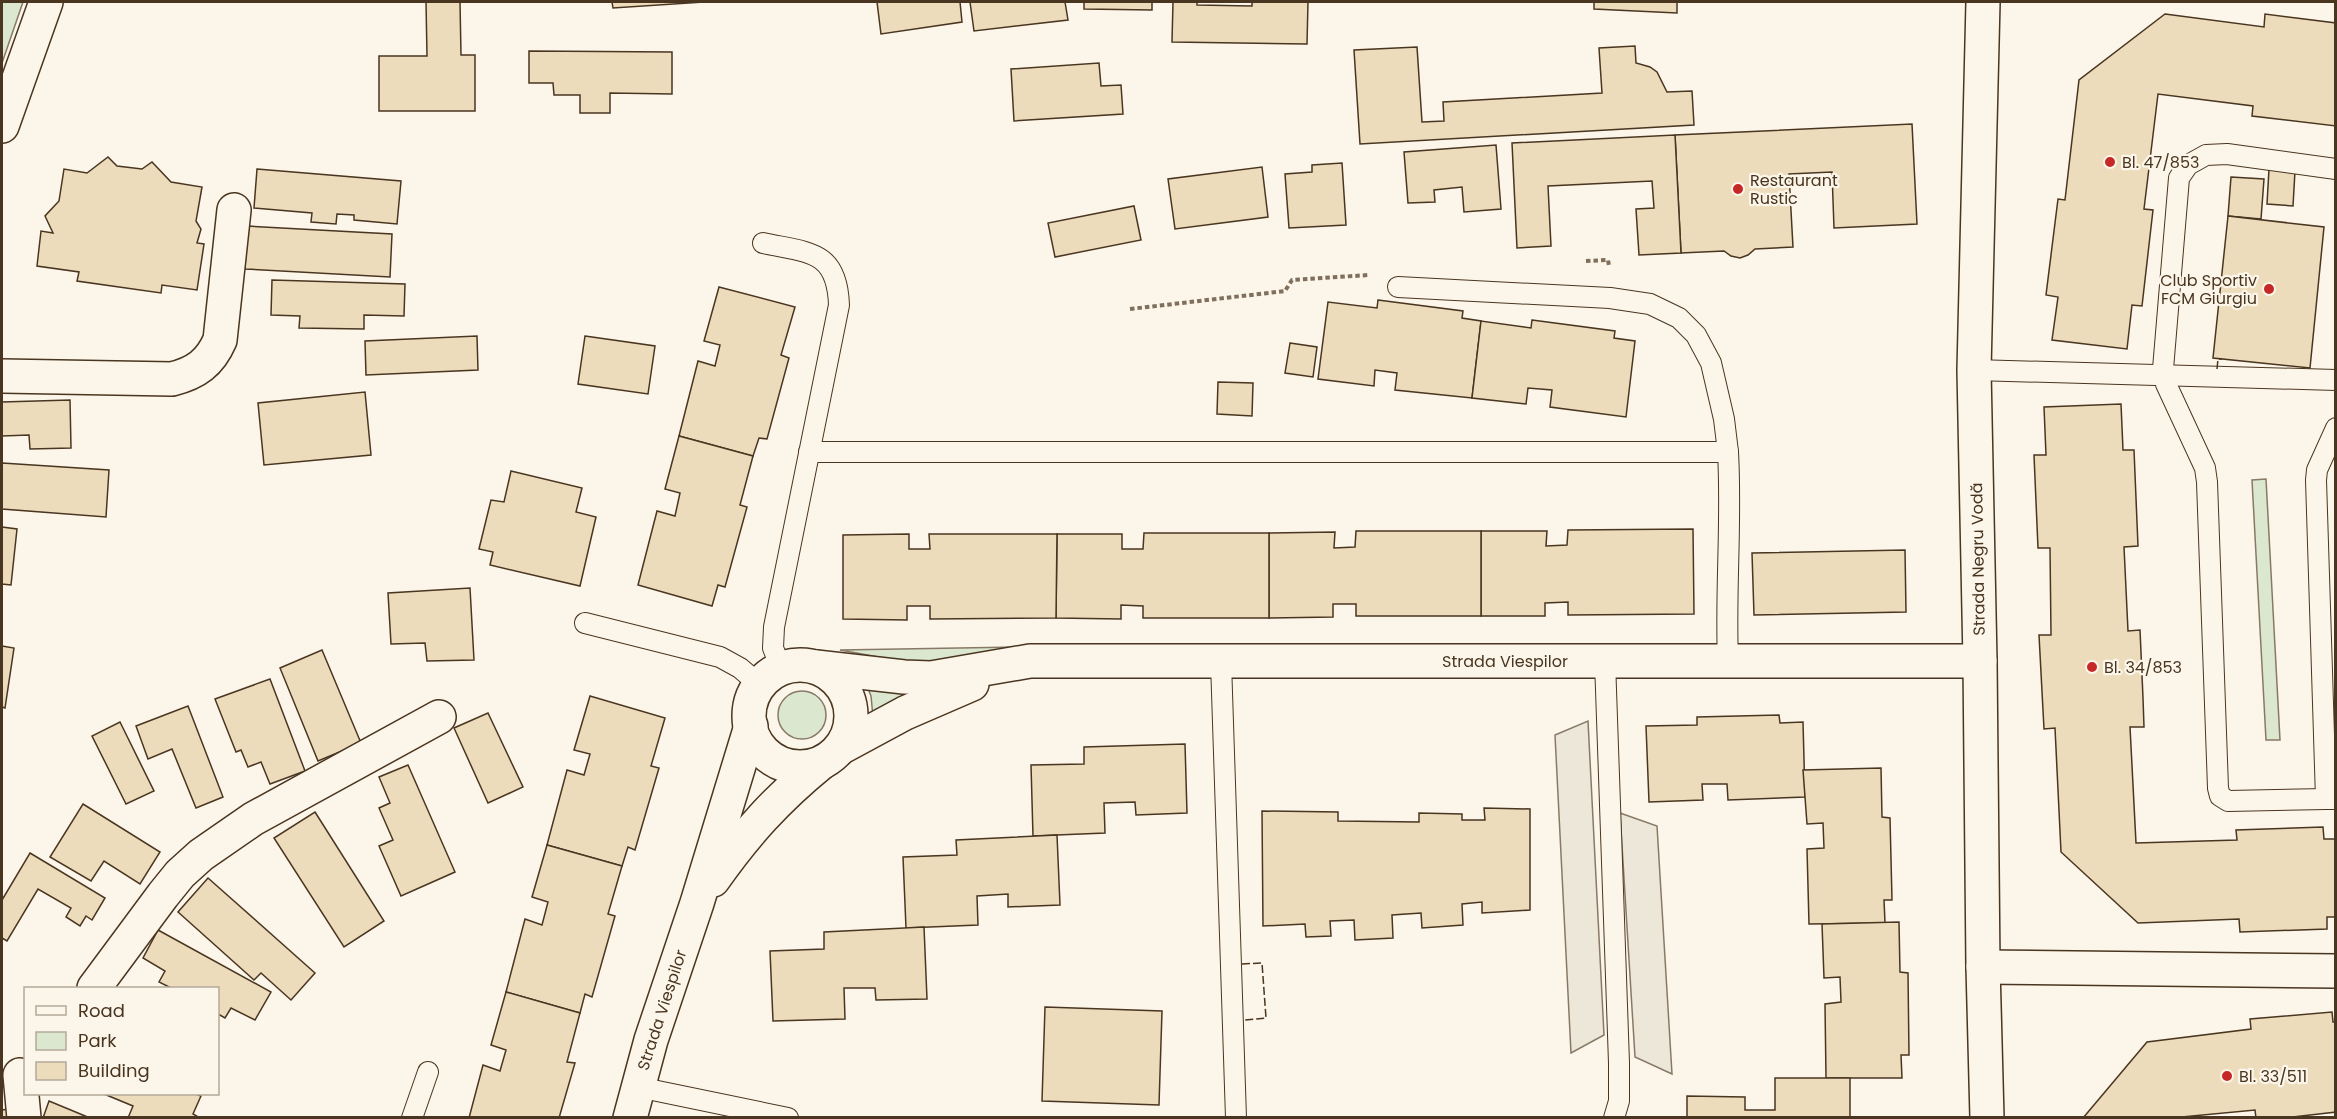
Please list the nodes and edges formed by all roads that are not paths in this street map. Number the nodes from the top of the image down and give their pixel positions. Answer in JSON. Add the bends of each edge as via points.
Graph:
{"nodes":[{"id":1,"x":46,"y":2,"type":"edge"},
{"id":2,"x":1983,"y":2,"type":"edge"},
{"id":3,"x":2,"y":126,"type":"edge"},
{"id":4,"x":2336,"y":169,"type":"edge"},
{"id":5,"x":234,"y":210,"type":"dead end"},
{"id":6,"x":764,"y":243,"type":"dead end"},
{"id":7,"x":1398,"y":288,"type":"dead end"},
{"id":8,"x":1974,"y":370,"type":"junction"},
{"id":9,"x":2,"y":376,"type":"edge"},
{"id":10,"x":2163,"y":376,"type":"junction"},
{"id":11,"x":2336,"y":380,"type":"edge"},
{"id":12,"x":2336,"y":428,"type":"edge"},
{"id":13,"x":809,"y":452,"type":"junction"},
{"id":14,"x":1728,"y":452,"type":"junction"},
{"id":15,"x":585,"y":623,"type":"dead end"},
{"id":16,"x":1030,"y":661,"type":"junction"},
{"id":17,"x":1605,"y":661,"type":"junction"},
{"id":18,"x":1728,"y":661,"type":"junction"},
{"id":19,"x":1980,"y":661,"type":"junction"},
{"id":20,"x":1221,"y":662,"type":"junction"},
{"id":21,"x":816,"y":667,"type":"junction"},
{"id":22,"x":770,"y":676,"type":"junction"},
{"id":23,"x":440,"y":717,"type":"dead end"},
{"id":24,"x":750,"y":726,"type":"junction"},
{"id":25,"x":831,"y":755,"type":"junction"},
{"id":26,"x":2331,"y":799,"type":"edge"},
{"id":27,"x":697,"y":903,"type":"junction"},
{"id":28,"x":1983,"y":967,"type":"junction"},
{"id":29,"x":2336,"y":971,"type":"edge"},
{"id":30,"x":95,"y":987,"type":"edge"},
{"id":31,"x":428,"y":1072,"type":"dead end"},
{"id":32,"x":16,"y":1077,"type":"edge"},
{"id":33,"x":634,"y":1102,"type":"edge"},
{"id":34,"x":24,"y":1118,"type":"edge"},
{"id":35,"x":412,"y":1118,"type":"edge"},
{"id":36,"x":788,"y":1118,"type":"edge"},
{"id":37,"x":1236,"y":1118,"type":"edge"},
{"id":38,"x":1614,"y":1118,"type":"edge"},
{"id":39,"x":1988,"y":1118,"type":"edge"}],
"edges":[{"from":1,"to":3,"type":"street"},
{"from":2,"to":8,"type":"street","name":"Strada Negru Vodă"},
{"from":4,"to":10,"type":"lane","via":[[2227,154],[2206,155],[2188,165],[2179,178]]},
{"from":5,"to":9,"type":"street","via":[[220,340],[202,367],[172,379]]},
{"from":6,"to":13,"type":"lane","via":[[823,260],[835,273],[839,288],[839,305]]},
{"from":7,"to":14,"type":"lane","via":[[1610,298],[1650,304],[1679,318],[1696,334],[1711,363]]},
{"from":8,"to":10,"type":"lane"},
{"from":8,"to":19,"type":"street","name":"Strada Negru Vodă"},
{"from":10,"to":11,"type":"lane"},
{"from":10,"to":26,"type":"lane","via":[[2205,468],[2207,482],[2220,796],[2228,801]]},
{"from":12,"to":26,"type":"lane","via":[[2316,480]]},
{"from":13,"to":14,"type":"lane"},
{"from":13,"to":22,"type":"lane","via":[[774,627]]},
{"from":14,"to":18,"type":"lane"},
{"from":15,"to":22,"type":"lane","via":[[720,657]]},
{"from":16,"to":20,"type":"street","name":"Strada Viespilor"},
{"from":16,"to":21,"type":"street","name":"Strada Viespilor","via":[[931,678]]},
{"from":16,"to":25,"type":"street","name":"Strada Viespilor","via":[[905,713]]},
{"from":17,"to":18,"type":"street","name":"Strada Viespilor"},
{"from":17,"to":20,"type":"street","name":"Strada Viespilor"},
{"from":17,"to":38,"type":"lane","via":[[1620,1063],[1619,1101]]},
{"from":18,"to":19,"type":"street","name":"Strada Viespilor"},
{"from":19,"to":28,"type":"street","name":"Strada Negru Vodă"},
{"from":20,"to":37,"type":"lane"},
{"from":21,"to":22,"type":"street","via":[[798,664]]},
{"from":21,"to":25,"type":"street","via":[[838,681],[851,704],[850,731]]},
{"from":22,"to":24,"type":"street","via":[[749,709]]},
{"from":23,"to":30,"type":"street","via":[[253,819],[201,855],[163,895]]},
{"from":24,"to":25,"type":"street","via":[[762,750],[785,765],[802,767]]},
{"from":24,"to":27,"type":"street","name":"Strada Viespilor"},
{"from":25,"to":27,"type":"street","name":"Strada Viespilor","via":[[756,822]]},
{"from":27,"to":33,"type":"street","name":"Strada Viespilor"},
{"from":28,"to":29,"type":"street"},
{"from":28,"to":39,"type":"street","name":"Strada Negru Vodă"},
{"from":31,"to":35,"type":"lane"},
{"from":32,"to":34,"type":"street"},
{"from":33,"to":36,"type":"lane"}]}
